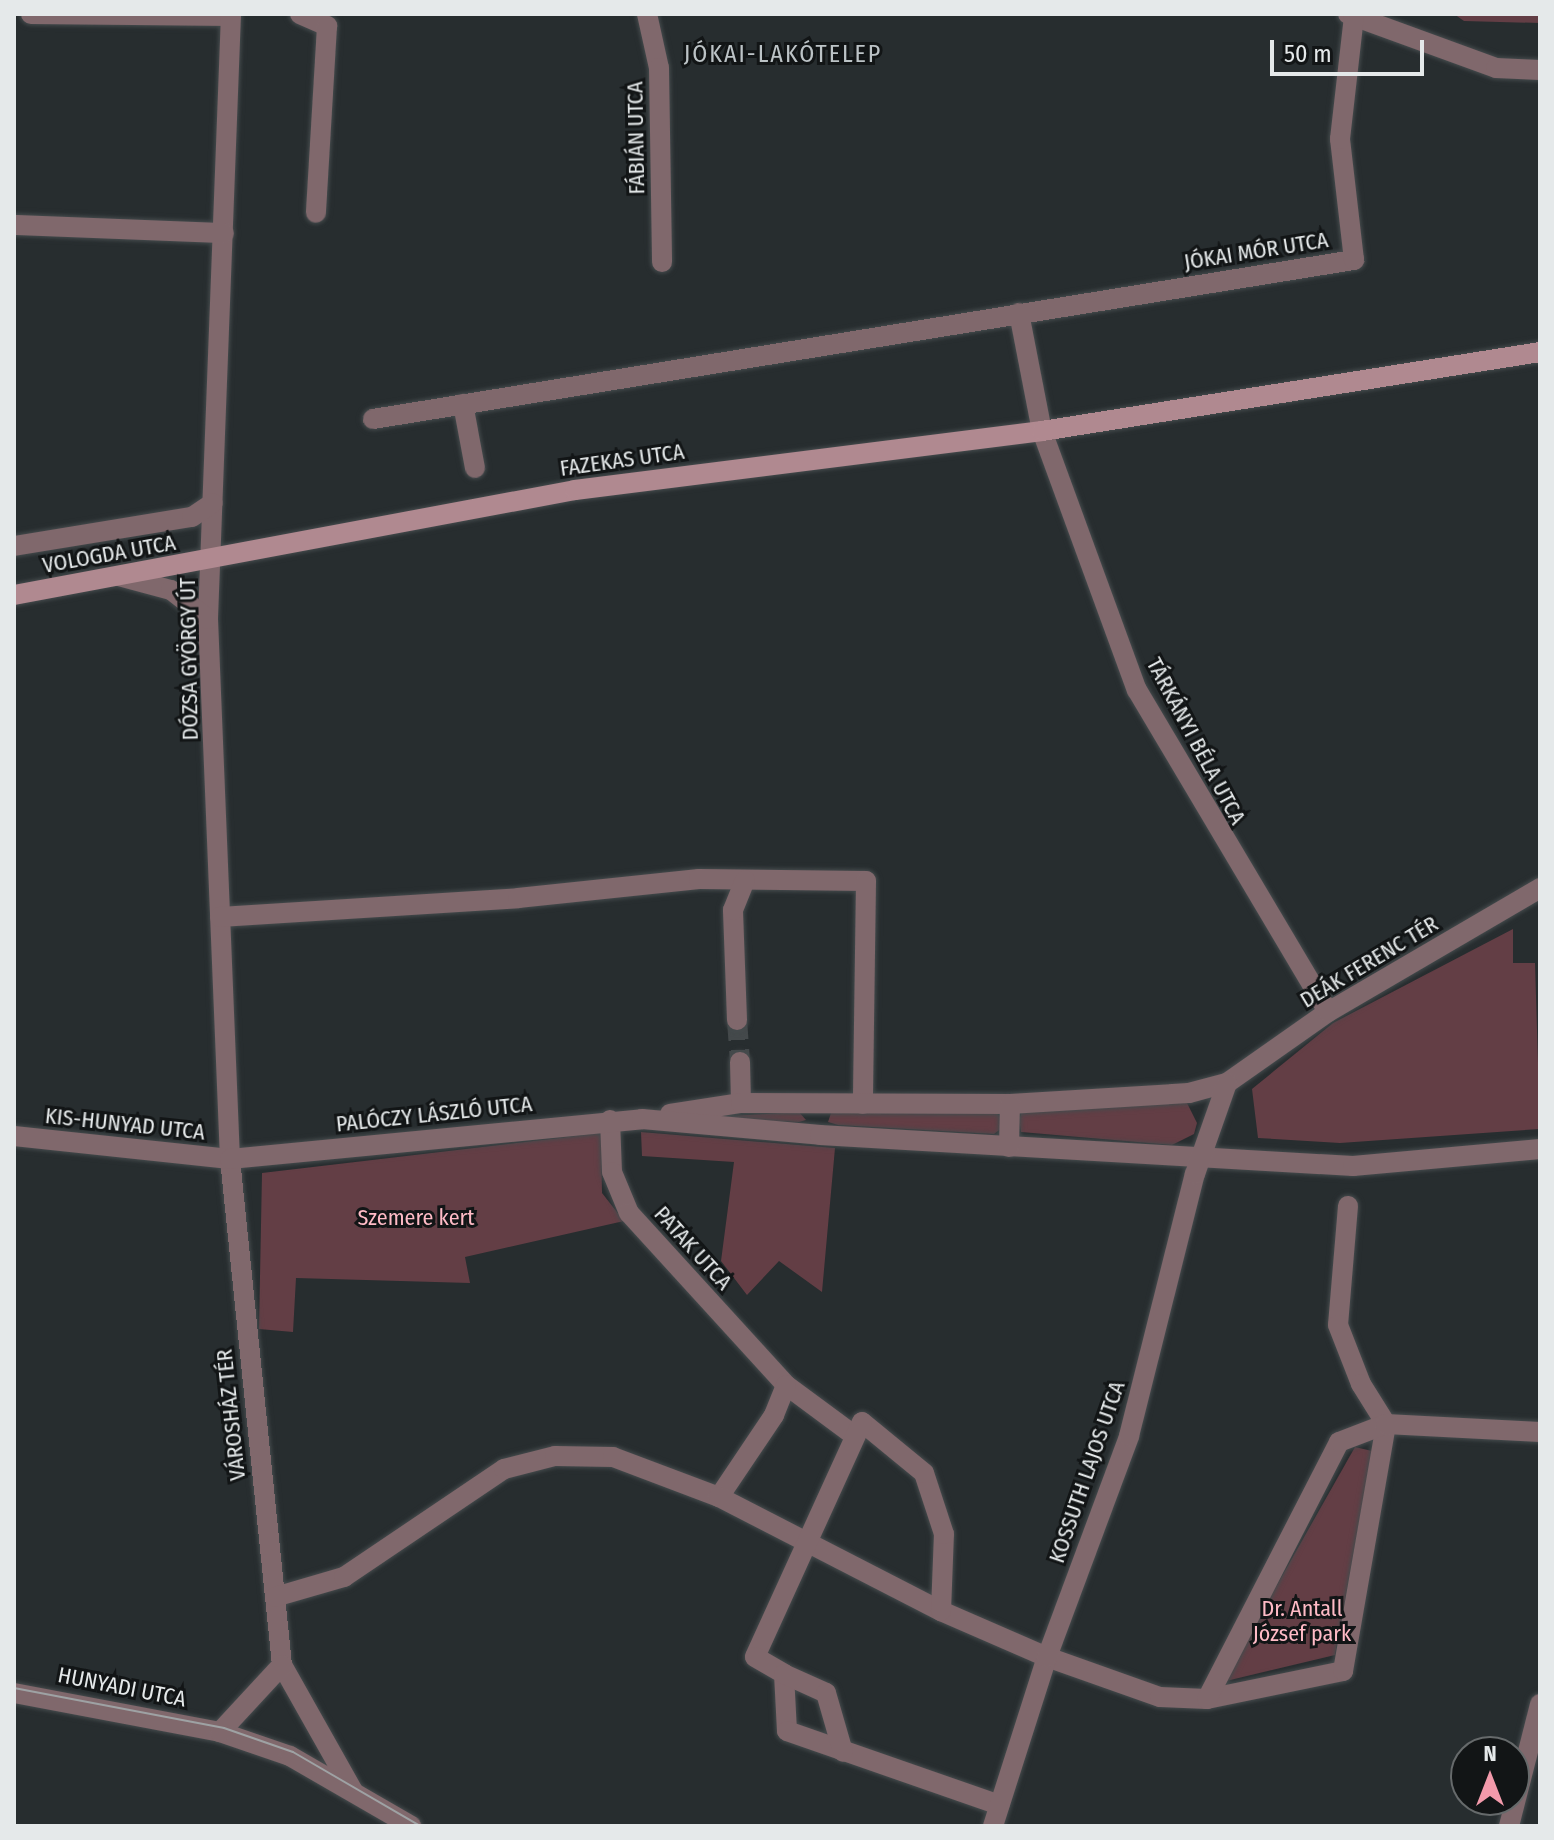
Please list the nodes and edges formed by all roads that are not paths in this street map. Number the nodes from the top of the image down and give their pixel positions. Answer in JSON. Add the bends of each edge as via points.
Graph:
{"nodes":[{"id":1,"x":31,"y":14,"type":"edge"},
{"id":2,"x":300,"y":14,"type":"edge"},
{"id":3,"x":647,"y":14,"type":"edge"},
{"id":4,"x":231,"y":15,"type":"edge"},
{"id":5,"x":1351,"y":16,"type":"edge"},
{"id":6,"x":1540,"y":70,"type":"edge"},
{"id":7,"x":316,"y":213,"type":"dead end"},
{"id":8,"x":14,"y":225,"type":"edge"},
{"id":9,"x":224,"y":233,"type":"junction"},
{"id":10,"x":662,"y":262,"type":"dead end"},
{"id":11,"x":1019,"y":313,"type":"junction"},
{"id":12,"x":1540,"y":352,"type":"edge"},
{"id":13,"x":463,"y":404,"type":"junction"},
{"id":14,"x":373,"y":419,"type":"dead end"},
{"id":15,"x":1042,"y":431,"type":"junction"},
{"id":16,"x":475,"y":468,"type":"dead end"},
{"id":17,"x":213,"y":503,"type":"junction"},
{"id":18,"x":14,"y":546,"type":"edge"},
{"id":19,"x":212,"y":560,"type":"junction"},
{"id":20,"x":119,"y":576,"type":"junction"},
{"id":21,"x":14,"y":595,"type":"edge"},
{"id":22,"x":208,"y":619,"type":"junction"},
{"id":23,"x":745,"y":880,"type":"junction"},
{"id":24,"x":1540,"y":888,"type":"edge"},
{"id":25,"x":220,"y":917,"type":"junction"},
{"id":26,"x":1328,"y":1012,"type":"junction"},
{"id":27,"x":737,"y":1020,"type":"tunnel mouth"},
{"id":28,"x":740,"y":1062,"type":"tunnel mouth"},
{"id":29,"x":1227,"y":1083,"type":"junction"},
{"id":30,"x":741,"y":1103,"type":"junction"},
{"id":31,"x":818,"y":1104,"type":"junction"},
{"id":32,"x":863,"y":1104,"type":"junction"},
{"id":33,"x":1010,"y":1104,"type":"junction"},
{"id":34,"x":642,"y":1119,"type":"junction"},
{"id":35,"x":610,"y":1120,"type":"junction"},
{"id":36,"x":820,"y":1135,"type":"junction"},
{"id":37,"x":14,"y":1136,"type":"edge"},
{"id":38,"x":1009,"y":1147,"type":"junction"},
{"id":39,"x":1540,"y":1149,"type":"edge"},
{"id":40,"x":1200,"y":1156,"type":"junction"},
{"id":41,"x":230,"y":1159,"type":"junction"},
{"id":42,"x":1348,"y":1206,"type":"dead end"},
{"id":43,"x":786,"y":1385,"type":"junction"},
{"id":44,"x":1386,"y":1424,"type":"junction"},
{"id":45,"x":1540,"y":1432,"type":"edge"},
{"id":46,"x":855,"y":1436,"type":"junction"},
{"id":47,"x":719,"y":1497,"type":"junction"},
{"id":48,"x":805,"y":1542,"type":"junction"},
{"id":49,"x":275,"y":1597,"type":"junction"},
{"id":50,"x":941,"y":1611,"type":"junction"},
{"id":51,"x":1047,"y":1657,"type":"junction"},
{"id":52,"x":282,"y":1665,"type":"junction"},
{"id":53,"x":784,"y":1674,"type":"junction"},
{"id":54,"x":14,"y":1693,"type":"edge"},
{"id":55,"x":1207,"y":1699,"type":"junction"},
{"id":56,"x":1540,"y":1704,"type":"edge"},
{"id":57,"x":220,"y":1732,"type":"junction"},
{"id":58,"x":843,"y":1752,"type":"junction"},
{"id":59,"x":353,"y":1791,"type":"junction"},
{"id":60,"x":1000,"y":1805,"type":"junction"},
{"id":61,"x":411,"y":1826,"type":"edge"},
{"id":62,"x":993,"y":1826,"type":"edge"},
{"id":63,"x":1509,"y":1826,"type":"edge"}],
"edges":[{"from":1,"to":4,"type":"street"},
{"from":2,"to":7,"type":"street","via":[[327,26]]},
{"from":3,"to":10,"type":"street","name":"FÁBIÁN UTCA","via":[[659,68]]},
{"from":4,"to":9,"type":"street","name":"DÓZSA GYÖRGY ÚT"},
{"from":5,"to":6,"type":"street","via":[[1496,68]]},
{"from":5,"to":11,"type":"street","name":"JÓKAI MÓR UTCA","via":[[1340,139],[1354,260]]},
{"from":8,"to":9,"type":"street"},
{"from":9,"to":17,"type":"street","name":"DÓZSA GYÖRGY ÚT"},
{"from":11,"to":13,"type":"street"},
{"from":11,"to":15,"type":"street","name":"TÁRKÁNYI BÉLA UTCA"},
{"from":12,"to":15,"type":"street"},
{"from":13,"to":14,"type":"street"},
{"from":13,"to":16,"type":"street"},
{"from":15,"to":19,"type":"street","name":"FAZEKAS UTCA","via":[[575,490]]},
{"from":15,"to":26,"type":"street","name":"TÁRKÁNYI BÉLA UTCA","via":[[1137,690]]},
{"from":17,"to":18,"type":"street","via":[[192,517]]},
{"from":17,"to":19,"type":"street","name":"DÓZSA GYÖRGY ÚT"},
{"from":19,"to":20,"type":"street","name":"VOLOGDA UTCA"},
{"from":19,"to":22,"type":"street","name":"DÓZSA GYÖRGY ÚT"},
{"from":20,"to":21,"type":"street","name":"VOLOGDA UTCA"},
{"from":20,"to":22,"type":"street","via":[[171,590]]},
{"from":22,"to":25,"type":"street","name":"DÓZSA GYÖRGY ÚT"},
{"from":23,"to":25,"type":"street","via":[[699,879],[518,898]]},
{"from":23,"to":27,"type":"street","via":[[733,910]]},
{"from":23,"to":32,"type":"street","via":[[866,881]]},
{"from":24,"to":26,"type":"street","name":"DEÁK FERENC TÉR"},
{"from":25,"to":41,"type":"street","name":"DÓZSA GYÖRGY ÚT"},
{"from":26,"to":29,"type":"street","name":"DEÁK FERENC TÉR"},
{"from":28,"to":30,"type":"street"},
{"from":29,"to":33,"type":"street","name":"PALÓCZY LÁSZLÓ UTCA","via":[[1189,1093]]},
{"from":29,"to":40,"type":"street","name":"KOSSUTH LAJOS UTCA"},
{"from":30,"to":31,"type":"street","name":"PALÓCZY LÁSZLÓ UTCA"},
{"from":30,"to":34,"type":"street","name":"PALÓCZY LÁSZLÓ UTCA"},
{"from":31,"to":32,"type":"street","name":"PALÓCZY LÁSZLÓ UTCA"},
{"from":31,"to":36,"type":"street"},
{"from":32,"to":33,"type":"street","name":"PALÓCZY LÁSZLÓ UTCA"},
{"from":33,"to":38,"type":"street"},
{"from":34,"to":35,"type":"street","name":"PALÓCZY LÁSZLÓ UTCA"},
{"from":34,"to":36,"type":"street","name":"PALÓCZY LÁSZLÓ UTCA"},
{"from":35,"to":41,"type":"street","name":"PALÓCZY LÁSZLÓ UTCA"},
{"from":35,"to":43,"type":"street","name":"PATAK UTCA","via":[[612,1172],[629,1213]]},
{"from":36,"to":38,"type":"street","name":"PALÓCZY LÁSZLÓ UTCA"},
{"from":37,"to":41,"type":"street","name":"KIS-HUNYAD UTCA"},
{"from":38,"to":40,"type":"street","name":"PALÓCZY LÁSZLÓ UTCA"},
{"from":39,"to":40,"type":"street","name":"PALÓCZY LÁSZLÓ UTCA","via":[[1353,1166]]},
{"from":40,"to":51,"type":"street","name":"KOSSUTH LAJOS UTCA","via":[[1129,1436]]},
{"from":41,"to":49,"type":"street","name":"VÁROSHÁZ TÉR"},
{"from":42,"to":44,"type":"street","via":[[1338,1325],[1361,1384]]},
{"from":43,"to":46,"type":"street","name":"PATAK UTCA"},
{"from":43,"to":47,"type":"street","via":[[774,1415]]},
{"from":44,"to":45,"type":"street"},
{"from":44,"to":55,"type":"street","via":[[1339,1442]]},
{"from":44,"to":55,"type":"street","via":[[1343,1671]]},
{"from":46,"to":48,"type":"street"},
{"from":46,"to":50,"type":"street","via":[[862,1422],[924,1473],[944,1534]]},
{"from":47,"to":48,"type":"street"},
{"from":47,"to":49,"type":"street","via":[[613,1457],[555,1456],[504,1469],[344,1577]]},
{"from":48,"to":50,"type":"street"},
{"from":48,"to":53,"type":"street","via":[[755,1657]]},
{"from":49,"to":52,"type":"street","name":"VÁROSHÁZ TÉR"},
{"from":50,"to":51,"type":"street"},
{"from":51,"to":55,"type":"street","via":[[1160,1697]]},
{"from":51,"to":60,"type":"street","name":"KOSSUTH LAJOS UTCA"},
{"from":52,"to":57,"type":"street"},
{"from":52,"to":59,"type":"street","name":"VÁROSHÁZ TÉR"},
{"from":53,"to":58,"type":"street","via":[[826,1693]]},
{"from":53,"to":58,"type":"street","via":[[787,1731]]},
{"from":54,"to":57,"type":"street","name":"HUNYADI UTCA"},
{"from":56,"to":63,"type":"street"},
{"from":57,"to":59,"type":"street","name":"VÁROSHÁZ TÉR","via":[[290,1756]]},
{"from":58,"to":60,"type":"street"},
{"from":59,"to":61,"type":"street","name":"VÁROSHÁZ TÉR"},
{"from":60,"to":62,"type":"street","name":"KOSSUTH LAJOS UTCA"}]}
